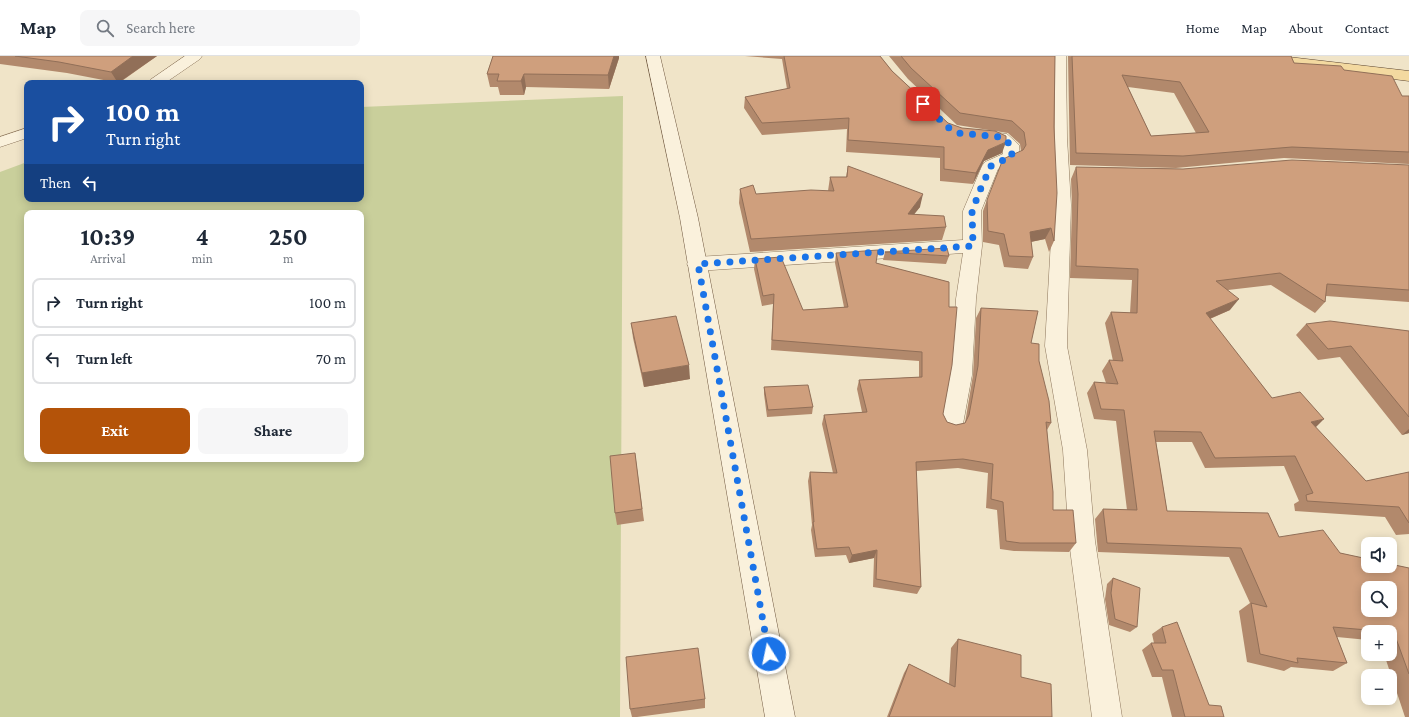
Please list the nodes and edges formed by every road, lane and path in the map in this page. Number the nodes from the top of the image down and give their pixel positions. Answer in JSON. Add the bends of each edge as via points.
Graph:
{"nodes":[{"id":1,"x":195,"y":56,"type":"edge"},
{"id":2,"x":653,"y":56,"type":"edge"},
{"id":3,"x":1059,"y":56,"type":"edge"},
{"id":4,"x":1243,"y":56,"type":"edge"},
{"id":5,"x":1347,"y":56,"type":"edge"},
{"id":6,"x":1409,"y":63,"type":"edge"},
{"id":7,"x":1409,"y":76,"type":"edge"},
{"id":8,"x":160,"y":80,"type":"edge"},
{"id":9,"x":24,"y":134,"type":"edge"},
{"id":10,"x":964,"y":134,"type":"edge"},
{"id":11,"x":0,"y":142,"type":"edge"},
{"id":12,"x":973,"y":246,"type":"junction"},
{"id":13,"x":698,"y":264,"type":"junction"},
{"id":14,"x":952,"y":424,"type":"edge"},
{"id":15,"x":780,"y":717,"type":"edge"},
{"id":16,"x":1107,"y":717,"type":"edge"}],
"edges":[{"from":1,"to":8,"type":"street"},
{"from":2,"to":13,"type":"street"},
{"from":3,"to":16,"type":"street","via":[[1067,171],[1062,205],[1056,346],[1075,450],[1082,541]]},
{"from":4,"to":7,"type":"main road"},
{"from":5,"to":6,"type":"main road"},
{"from":9,"to":11,"type":"street"},
{"from":10,"to":12,"type":"street","via":[[1001,137],[1011,145],[1012,156],[991,166],[981,188],[972,211]]},
{"from":12,"to":13,"type":"street"},
{"from":12,"to":14,"type":"street","via":[[966,298],[961,375]]},
{"from":13,"to":15,"type":"street"}]}
